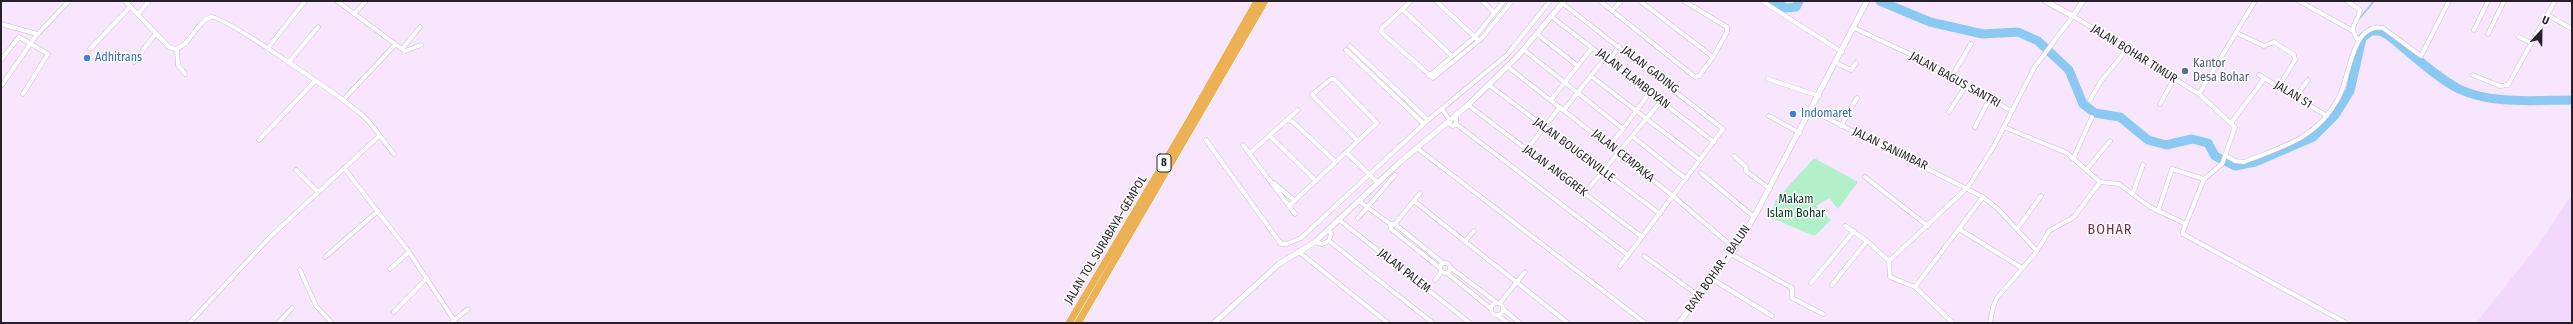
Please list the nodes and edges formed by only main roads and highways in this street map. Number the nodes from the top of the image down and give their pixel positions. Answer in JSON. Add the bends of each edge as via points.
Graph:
{"nodes":[{"id":1,"x":1257,"y":1,"type":"edge"},
{"id":2,"x":1265,"y":1,"type":"edge"},
{"id":3,"x":1069,"y":323,"type":"edge"},
{"id":4,"x":1078,"y":323,"type":"edge"}],
"edges":[{"from":1,"to":3,"type":"highway","name":"JALAN TOL SURABAYA–GEMPOL","number":"8"},
{"from":2,"to":4,"type":"highway","name":"JALAN TOL SURABAYA–GEMPOL","number":"8"}]}
